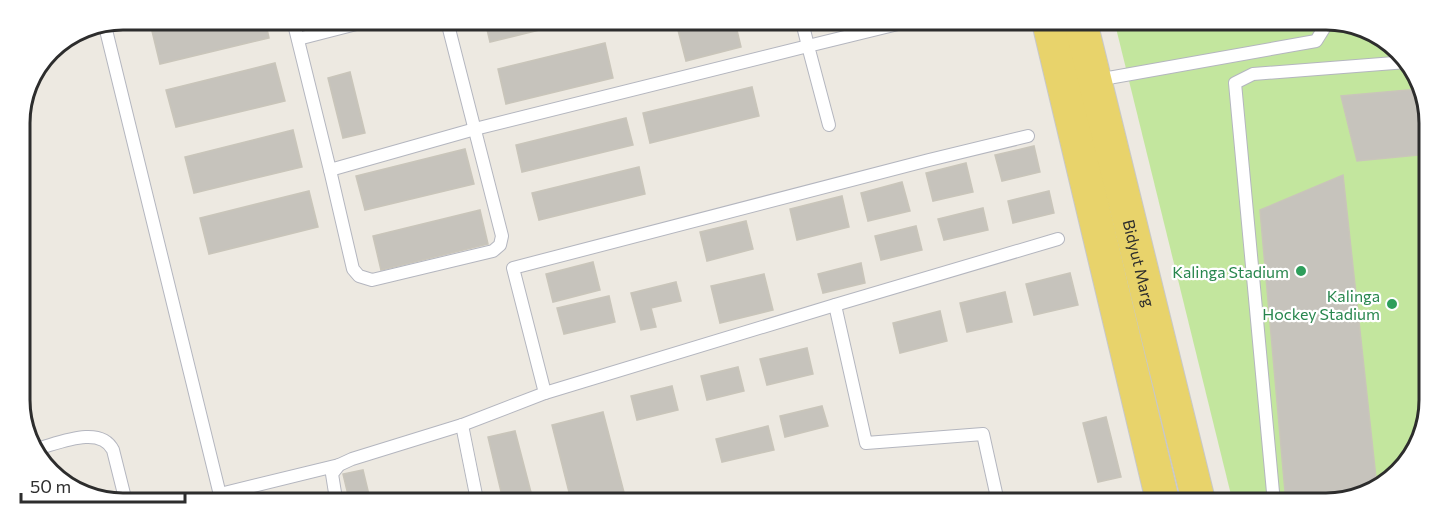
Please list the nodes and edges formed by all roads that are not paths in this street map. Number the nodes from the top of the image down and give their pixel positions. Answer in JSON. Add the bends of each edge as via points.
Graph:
{"nodes":[{"id":1,"x":296,"y":30,"type":"edge"},
{"id":2,"x":333,"y":30,"type":"edge"},
{"id":3,"x":449,"y":30,"type":"edge"},
{"id":4,"x":803,"y":30,"type":"edge"},
{"id":5,"x":873,"y":30,"type":"edge"},
{"id":6,"x":1050,"y":30,"type":"edge"},
{"id":7,"x":1082,"y":30,"type":"edge"},
{"id":8,"x":1323,"y":30,"type":"edge"},
{"id":9,"x":106,"y":32,"type":"edge"},
{"id":10,"x":298,"y":39,"type":"junction"},
{"id":11,"x":808,"y":46,"type":"junction"},
{"id":12,"x":1397,"y":63,"type":"edge"},
{"id":13,"x":1095,"y":80,"type":"junction"},
{"id":14,"x":829,"y":125,"type":"dead end"},
{"id":15,"x":475,"y":129,"type":"junction"},
{"id":16,"x":1028,"y":136,"type":"dead end"},
{"id":17,"x":330,"y":170,"type":"junction"},
{"id":18,"x":1058,"y":239,"type":"dead end"},
{"id":19,"x":836,"y":304,"type":"junction"},
{"id":20,"x":545,"y":393,"type":"junction"},
{"id":21,"x":462,"y":425,"type":"junction"},
{"id":22,"x":43,"y":447,"type":"edge"},
{"id":23,"x":339,"y":465,"type":"junction"},
{"id":24,"x":124,"y":493,"type":"edge"},
{"id":25,"x":220,"y":493,"type":"edge"},
{"id":26,"x":236,"y":493,"type":"edge"},
{"id":27,"x":335,"y":493,"type":"edge"},
{"id":28,"x":476,"y":493,"type":"edge"},
{"id":29,"x":996,"y":493,"type":"edge"},
{"id":30,"x":1161,"y":493,"type":"edge"},
{"id":31,"x":1197,"y":493,"type":"edge"},
{"id":32,"x":1273,"y":493,"type":"edge"}],
"edges":[{"from":1,"to":10,"type":"lane"},
{"from":2,"to":10,"type":"lane"},
{"from":3,"to":15,"type":"lane"},
{"from":4,"to":11,"type":"lane"},
{"from":5,"to":11,"type":"lane"},
{"from":6,"to":30,"type":"main road","name":"Bidyut Marg"},
{"from":7,"to":13,"type":"main road","name":"Bidyut Marg"},
{"from":8,"to":13,"type":"lane","via":[[1316,41]]},
{"from":9,"to":25,"type":"lane"},
{"from":10,"to":17,"type":"lane"},
{"from":11,"to":14,"type":"lane"},
{"from":11,"to":15,"type":"lane"},
{"from":12,"to":32,"type":"lane","via":[[1253,74],[1235,83]]},
{"from":13,"to":31,"type":"main road","name":"Bidyut Marg"},
{"from":15,"to":17,"type":"lane"},
{"from":15,"to":17,"type":"lane","via":[[502,236],[493,251],[372,280],[359,276],[352,269]]},
{"from":16,"to":20,"type":"lane","via":[[513,268]]},
{"from":18,"to":19,"type":"lane"},
{"from":19,"to":20,"type":"lane"},
{"from":19,"to":29,"type":"lane","via":[[866,443],[983,434]]},
{"from":20,"to":21,"type":"lane"},
{"from":21,"to":23,"type":"lane"},
{"from":21,"to":28,"type":"lane"},
{"from":22,"to":24,"type":"lane","via":[[82,438],[104,440],[113,450]]},
{"from":23,"to":26,"type":"lane"},
{"from":23,"to":27,"type":"lane","via":[[332,474]]}]}
